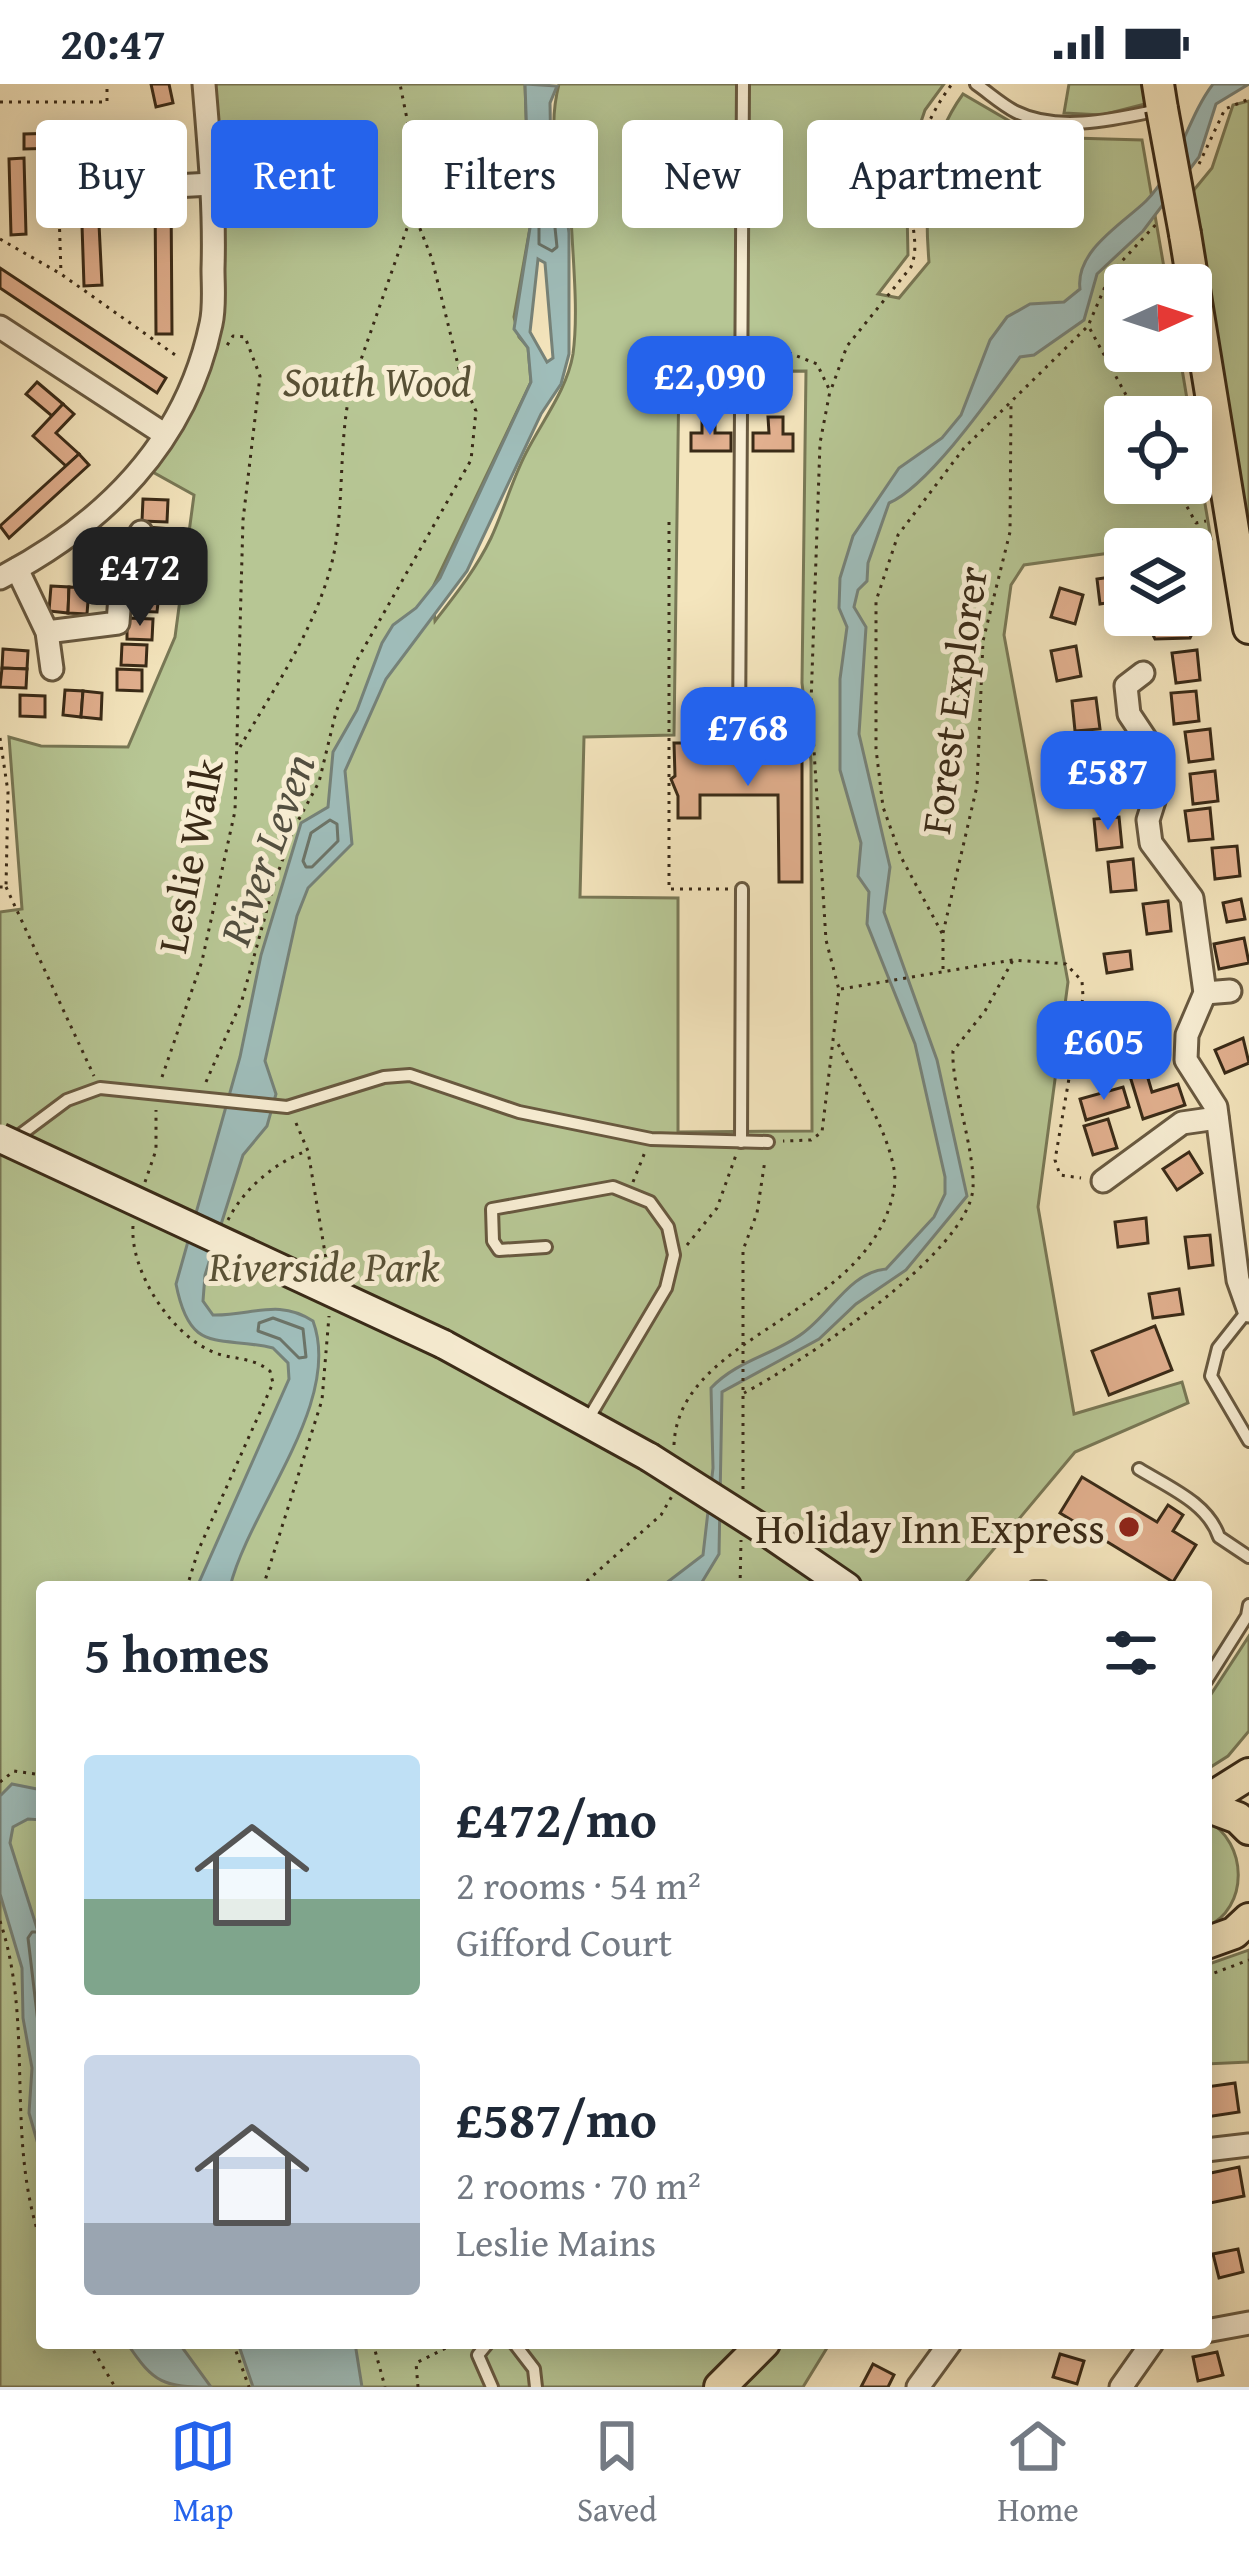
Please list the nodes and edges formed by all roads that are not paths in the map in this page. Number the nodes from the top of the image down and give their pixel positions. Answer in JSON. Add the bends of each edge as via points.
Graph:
{"nodes":[{"id":1,"x":204,"y":84,"type":"edge"},
{"id":2,"x":743,"y":84,"type":"edge"},
{"id":3,"x":976,"y":84,"type":"edge"},
{"id":4,"x":1160,"y":96,"type":"edge"},
{"id":5,"x":211,"y":172,"type":"edge"},
{"id":6,"x":212,"y":228,"type":"edge"},
{"id":7,"x":0,"y":327,"type":"edge"},
{"id":8,"x":164,"y":434,"type":"junction"},
{"id":9,"x":141,"y":532,"type":"dead end"},
{"id":10,"x":9,"y":573,"type":"edge"},
{"id":11,"x":1249,"y":628,"type":"edge"},
{"id":12,"x":47,"y":632,"type":"junction"},
{"id":13,"x":52,"y":669,"type":"dead end"},
{"id":14,"x":1103,"y":679,"type":"dead end"},
{"id":15,"x":739,"y":737,"type":"dead end"},
{"id":16,"x":742,"y":889,"type":"road end"},
{"id":17,"x":1230,"y":992,"type":"dead end"},
{"id":18,"x":1205,"y":993,"type":"junction"},
{"id":19,"x":1217,"y":1118,"type":"junction"},
{"id":20,"x":0,"y":1138,"type":"edge"},
{"id":21,"x":741,"y":1142,"type":"junction"},
{"id":22,"x":768,"y":1142,"type":"road end"},
{"id":23,"x":0,"y":1151,"type":"edge"},
{"id":24,"x":1103,"y":1181,"type":"dead end"},
{"id":25,"x":546,"y":1247,"type":"dead end"},
{"id":26,"x":1248,"y":1310,"type":"edge"},
{"id":27,"x":587,"y":1421,"type":"junction"},
{"id":28,"x":1249,"y":1441,"type":"edge"},
{"id":29,"x":1138,"y":1469,"type":"dead end"},
{"id":30,"x":1249,"y":1557,"type":"edge"},
{"id":31,"x":837,"y":1581,"type":"edge"},
{"id":32,"x":1249,"y":1605,"type":"edge"},
{"id":33,"x":1212,"y":1671,"type":"edge"},
{"id":34,"x":1249,"y":1774,"type":"edge"},
{"id":35,"x":1212,"y":1799,"type":"edge"},
{"id":36,"x":1212,"y":1806,"type":"edge"},
{"id":37,"x":1249,"y":1829,"type":"edge"},
{"id":38,"x":1249,"y":2145,"type":"edge"},
{"id":39,"x":1212,"y":2149,"type":"edge"},
{"id":40,"x":1249,"y":2323,"type":"edge"},
{"id":41,"x":1212,"y":2329,"type":"edge"},
{"id":42,"x":483,"y":2349,"type":"edge"},
{"id":43,"x":519,"y":2349,"type":"edge"},
{"id":44,"x":758,"y":2349,"type":"edge"},
{"id":45,"x":946,"y":2349,"type":"edge"},
{"id":46,"x":1148,"y":2349,"type":"edge"},
{"id":47,"x":492,"y":2387,"type":"edge"},
{"id":48,"x":536,"y":2387,"type":"edge"},
{"id":49,"x":720,"y":2387,"type":"edge"},
{"id":50,"x":918,"y":2387,"type":"edge"},
{"id":51,"x":1121,"y":2387,"type":"edge"}],
"edges":[{"from":1,"to":5,"type":"street"},
{"from":2,"to":15,"type":"lane"},
{"from":3,"to":4,"type":"lane","via":[[1040,120],[1104,122]]},
{"from":4,"to":11,"type":"main road","bridge":true,"via":[[1172,228]]},
{"from":6,"to":8,"type":"street","via":[[212,322],[183,406]]},
{"from":7,"to":8,"type":"street"},
{"from":8,"to":10,"type":"street","via":[[135,478],[62,545]]},
{"from":9,"to":12,"type":"street","via":[[122,569],[118,623]]},
{"from":10,"to":12,"type":"street"},
{"from":12,"to":13,"type":"street"},
{"from":14,"to":18,"type":"street","via":[[1134,680],[1129,714],[1160,758],[1150,843],[1192,898]]},
{"from":16,"to":21,"type":"lane"},
{"from":17,"to":18,"type":"street"},
{"from":18,"to":19,"type":"street","via":[[1185,1048]]},
{"from":19,"to":24,"type":"street","via":[[1182,1123]]},
{"from":19,"to":26,"type":"street"},
{"from":20,"to":27,"type":"main road","bridge":true,"via":[[443,1344]]},
{"from":21,"to":22,"type":"lane"},
{"from":21,"to":23,"type":"lane","via":[[651,1139],[520,1112],[410,1076],[284,1107],[100,1088],[67,1100]]},
{"from":25,"to":27,"type":"lane","via":[[499,1250],[492,1209],[614,1187],[661,1213],[674,1255],[666,1288]]},
{"from":26,"to":28,"type":"lane","via":[[1218,1348],[1211,1376]]},
{"from":27,"to":31,"type":"main road","bridge":true},
{"from":29,"to":30,"type":"lane","via":[[1201,1508],[1219,1537]]},
{"from":32,"to":33,"type":"lane"},
{"from":34,"to":35,"type":"main road"},
{"from":36,"to":37,"type":"main road"},
{"from":38,"to":39,"type":"street"},
{"from":40,"to":41,"type":"street"},
{"from":42,"to":47,"type":"lane","via":[[478,2355]]},
{"from":43,"to":48,"type":"lane"},
{"from":44,"to":49,"type":"main road"},
{"from":45,"to":50,"type":"street"},
{"from":46,"to":51,"type":"street"}]}
